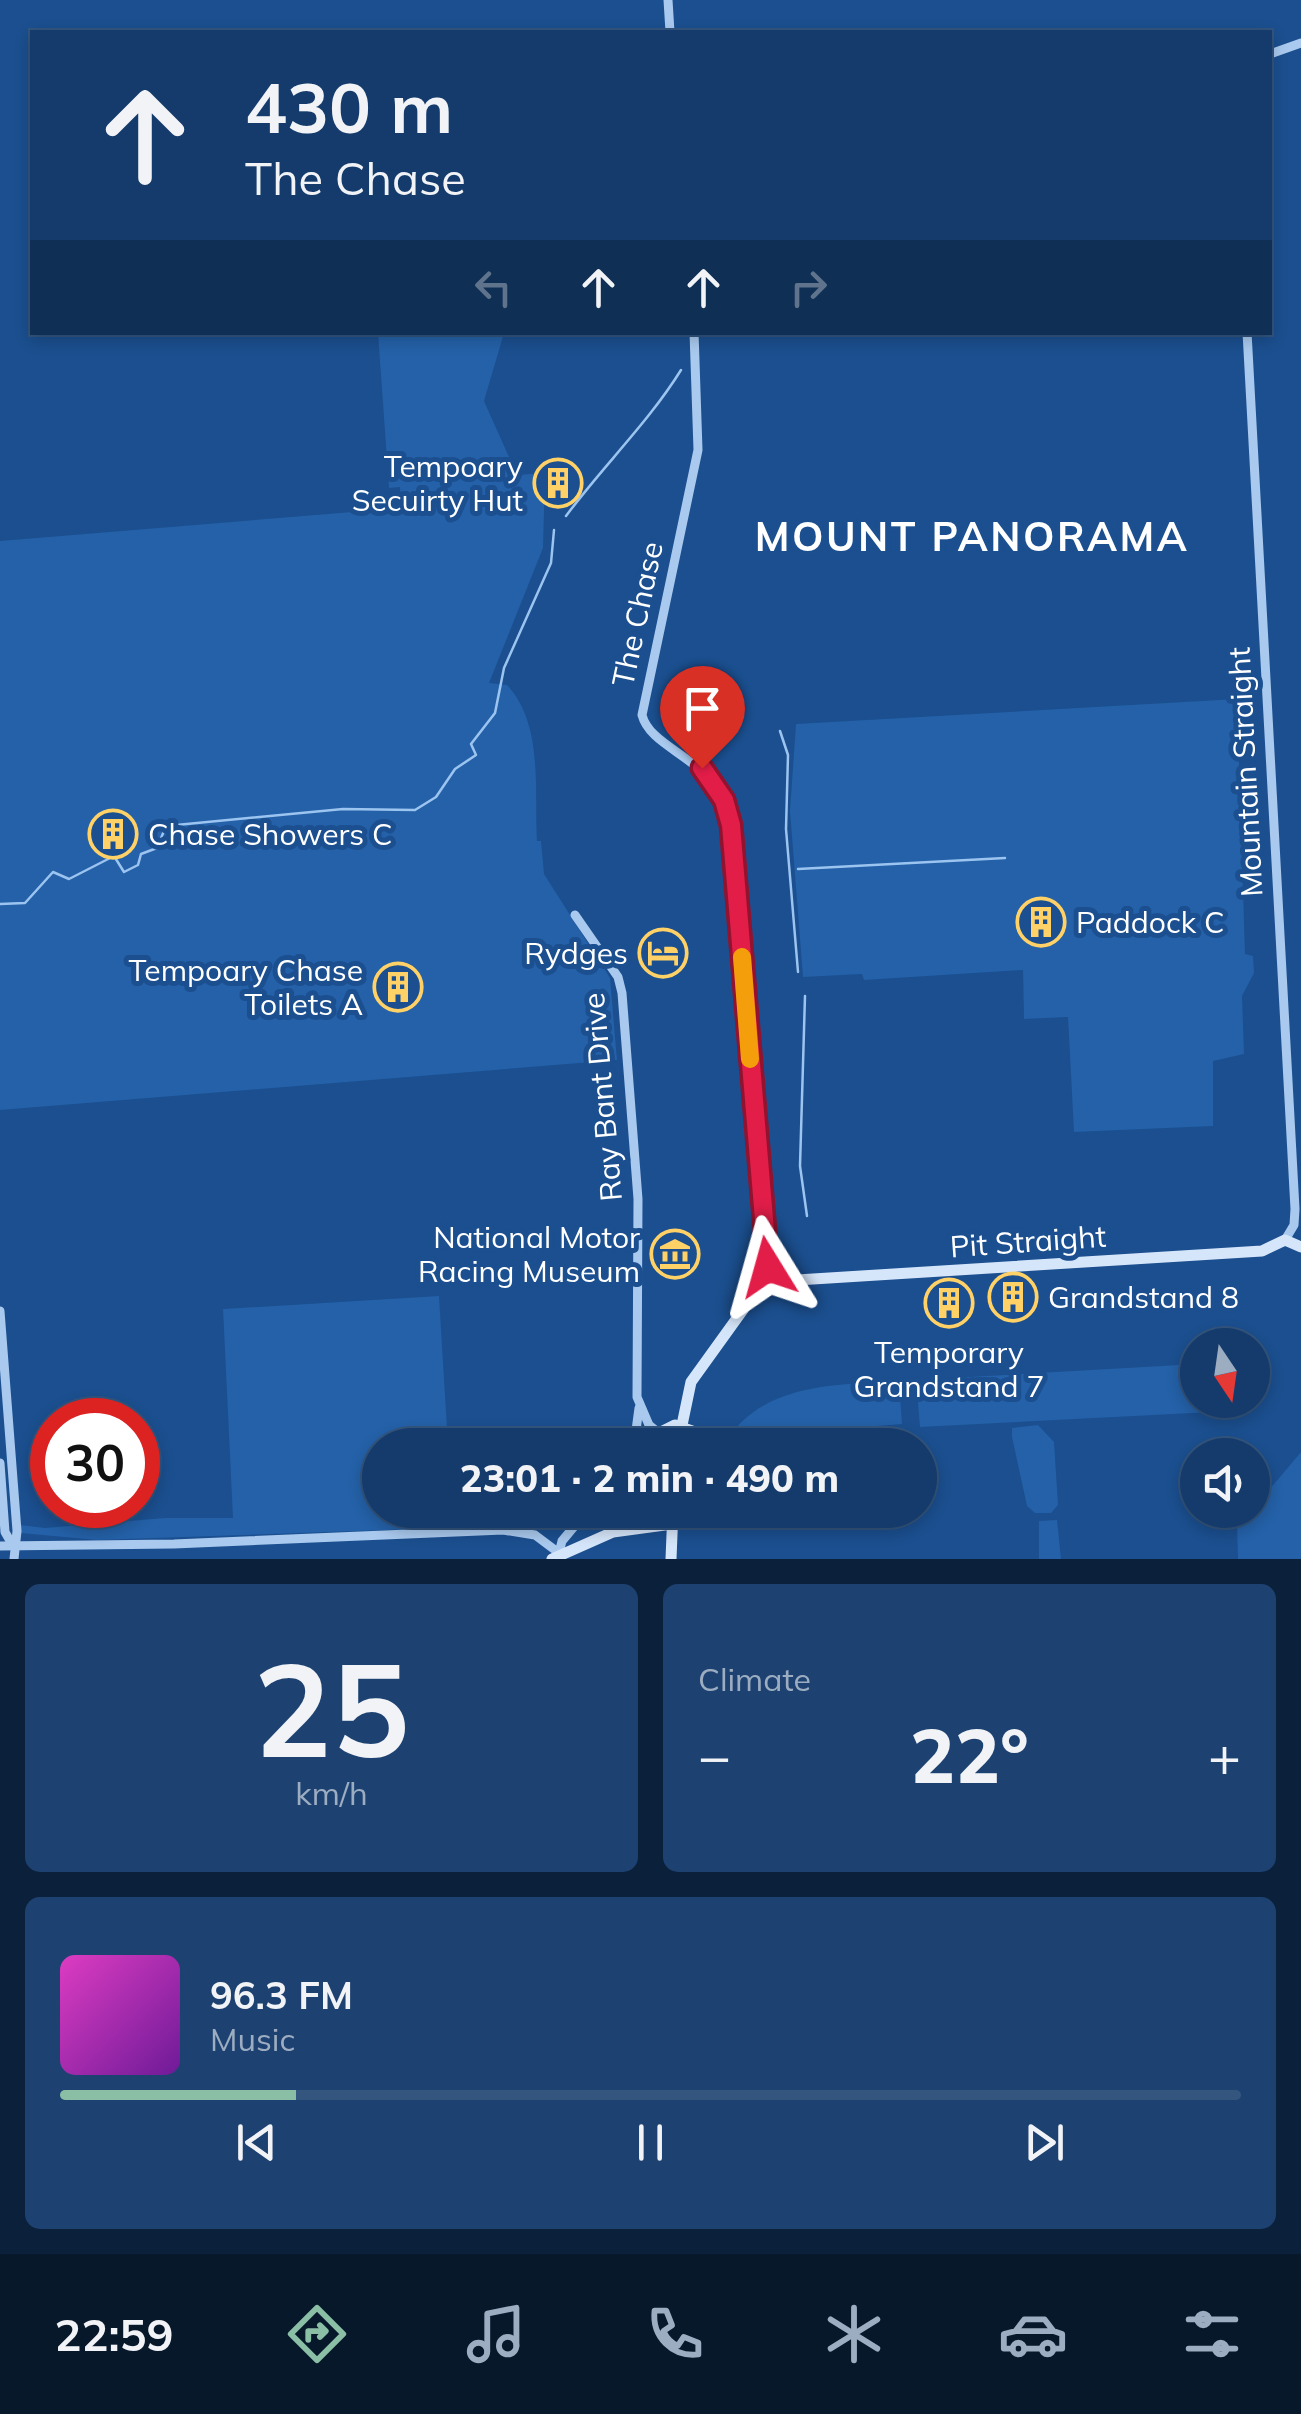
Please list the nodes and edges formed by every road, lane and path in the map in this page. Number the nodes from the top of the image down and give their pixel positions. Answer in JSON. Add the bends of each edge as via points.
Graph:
{"nodes":[{"id":1,"x":668,"y":0,"type":"edge"},
{"id":2,"x":670,"y":30,"type":"edge"},
{"id":3,"x":1301,"y":44,"type":"edge"},
{"id":4,"x":1272,"y":53,"type":"edge"},
{"id":5,"x":694,"y":335,"type":"edge"},
{"id":6,"x":1246,"y":335,"type":"edge"},
{"id":7,"x":575,"y":914,"type":"dead end"},
{"id":8,"x":1286,"y":1240,"type":"junction"},
{"id":9,"x":1301,"y":1248,"type":"edge"},
{"id":10,"x":772,"y":1272,"type":"junction"},
{"id":11,"x":0,"y":1312,"type":"edge"},
{"id":12,"x":640,"y":1407,"type":"junction"},
{"id":13,"x":682,"y":1425,"type":"junction"},
{"id":14,"x":637,"y":1428,"type":"edge"},
{"id":15,"x":651,"y":1428,"type":"edge"},
{"id":16,"x":677,"y":1428,"type":"edge"},
{"id":17,"x":687,"y":1428,"type":"edge"},
{"id":18,"x":0,"y":1464,"type":"edge"},
{"id":19,"x":573,"y":1528,"type":"edge"},
{"id":20,"x":642,"y":1528,"type":"edge"},
{"id":21,"x":672,"y":1528,"type":"edge"},
{"id":22,"x":0,"y":1546,"type":"edge"},
{"id":23,"x":13,"y":1546,"type":"junction"},
{"id":24,"x":118,"y":1546,"type":"junction"},
{"id":25,"x":555,"y":1556,"type":"edge"},
{"id":26,"x":14,"y":1559,"type":"edge"},
{"id":27,"x":118,"y":1559,"type":"edge"},
{"id":28,"x":671,"y":1559,"type":"edge"}],
"edges":[{"from":1,"to":2,"type":"street"},
{"from":3,"to":4,"type":"street"},
{"from":5,"to":10,"type":"street","name":"The Chase","via":[[698,450],[642,714],[653,734],[709,776],[730,818],[764,1258]]},
{"from":6,"to":8,"type":"street","name":"Mountain Straight","via":[[1294,1209]]},
{"from":7,"to":12,"type":"street","name":"Ray Bant Drive","via":[[622,993],[638,1199]]},
{"from":8,"to":9,"type":"street"},
{"from":8,"to":10,"type":"street","name":"Pit Straight","via":[[1262,1251],[796,1280]]},
{"from":10,"to":13,"type":"street","via":[[690,1382]]},
{"from":11,"to":23,"type":"street"},
{"from":12,"to":14,"type":"street","name":"Ray Bant Drive"},
{"from":12,"to":15,"type":"street"},
{"from":13,"to":16,"type":"street"},
{"from":13,"to":17,"type":"street"},
{"from":18,"to":23,"type":"street","via":[[5,1532]]},
{"from":19,"to":25,"type":"street"},
{"from":20,"to":25,"type":"street","via":[[612,1532]]},
{"from":21,"to":28,"type":"street"},
{"from":22,"to":23,"type":"street"},
{"from":23,"to":24,"type":"street"},
{"from":23,"to":26,"type":"street"},
{"from":24,"to":25,"type":"street","via":[[503,1530],[535,1536]]},
{"from":24,"to":27,"type":"street"}]}
